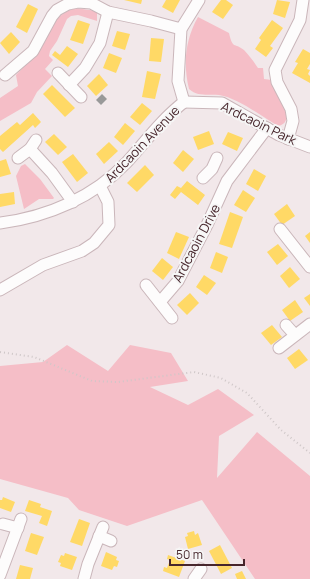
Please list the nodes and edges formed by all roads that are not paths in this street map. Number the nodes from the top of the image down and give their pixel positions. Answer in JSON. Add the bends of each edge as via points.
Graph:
{"nodes":[{"id":1,"x":199,"y":0,"type":"edge"},
{"id":2,"x":303,"y":0,"type":"edge"},
{"id":3,"x":108,"y":12,"type":"junction"},
{"id":4,"x":181,"y":30,"type":"junction"},
{"id":5,"x":58,"y":73,"type":"dead end"},
{"id":6,"x":5,"y":75,"type":"edge"},
{"id":7,"x":69,"y":85,"type":"junction"},
{"id":8,"x":81,"y":97,"type":"dead end"},
{"id":9,"x":184,"y":102,"type":"junction"},
{"id":10,"x":266,"y":128,"type":"junction"},
{"id":11,"x":288,"y":139,"type":"junction"},
{"id":12,"x":310,"y":147,"type":"edge"},
{"id":13,"x":18,"y":158,"type":"dead end"},
{"id":14,"x":217,"y":158,"type":"dead end"},
{"id":15,"x":212,"y":169,"type":"junction"},
{"id":16,"x":203,"y":178,"type":"dead end"},
{"id":17,"x":227,"y":181,"type":"junction"},
{"id":18,"x":100,"y":186,"type":"junction"},
{"id":19,"x":73,"y":202,"type":"junction"},
{"id":20,"x":0,"y":223,"type":"edge"},
{"id":21,"x":286,"y":232,"type":"dead end"},
{"id":22,"x":310,"y":267,"type":"edge"},
{"id":23,"x":146,"y":285,"type":"dead end"},
{"id":24,"x":0,"y":290,"type":"edge"},
{"id":25,"x":160,"y":302,"type":"junction"},
{"id":26,"x":172,"y":318,"type":"dead end"},
{"id":27,"x":310,"y":324,"type":"edge"},
{"id":28,"x":286,"y":325,"type":"dead end"},
{"id":29,"x":295,"y":335,"type":"junction"},
{"id":30,"x":279,"y":348,"type":"dead end"},
{"id":31,"x":3,"y":524,"type":"dead end"},
{"id":32,"x":111,"y":541,"type":"dead end"},
{"id":33,"x":0,"y":575,"type":"edge"},
{"id":34,"x":84,"y":579,"type":"edge"}],
"edges":[{"from":1,"to":4,"type":"street","name":"Ardcaoin Avenue"},
{"from":2,"to":11,"type":"street","via":[[300,20],[275,70],[277,82],[291,109],[293,121]]},
{"from":3,"to":4,"type":"street"},
{"from":3,"to":6,"type":"street","via":[[91,3],[78,2],[57,10],[32,51]]},
{"from":3,"to":7,"type":"street","via":[[100,43],[85,68]]},
{"from":4,"to":9,"type":"street","name":"Ardcaoin Avenue","via":[[178,81]]},
{"from":5,"to":7,"type":"street"},
{"from":7,"to":8,"type":"street"},
{"from":9,"to":10,"type":"street","name":"Ardcaoin Park","via":[[222,103]]},
{"from":9,"to":18,"type":"street","name":"Ardcaoin Avenue","via":[[167,114],[126,163]]},
{"from":10,"to":11,"type":"street","name":"Ardcaoin Park"},
{"from":10,"to":17,"type":"street","name":"Ardcaoin Drive"},
{"from":11,"to":12,"type":"street","name":"Ardcaoin Park"},
{"from":13,"to":19,"type":"street","via":[[33,144]]},
{"from":14,"to":15,"type":"street"},
{"from":15,"to":16,"type":"street"},
{"from":15,"to":17,"type":"street"},
{"from":17,"to":25,"type":"street","name":"Ardcaoin Drive","via":[[208,225],[178,281]]},
{"from":18,"to":19,"type":"street","name":"Ardcaoin Avenue"},
{"from":18,"to":24,"type":"street","via":[[108,202],[109,225],[94,243],[82,251],[43,265]]},
{"from":19,"to":20,"type":"street","name":"Ardcaoin Avenue","via":[[39,215]]},
{"from":21,"to":22,"type":"street"},
{"from":23,"to":25,"type":"street"},
{"from":25,"to":26,"type":"street"},
{"from":27,"to":29,"type":"street"},
{"from":28,"to":29,"type":"street"},
{"from":29,"to":30,"type":"street"},
{"from":31,"to":33,"type":"street","via":[[19,524]]},
{"from":32,"to":34,"type":"street","via":[[101,531]]}]}
